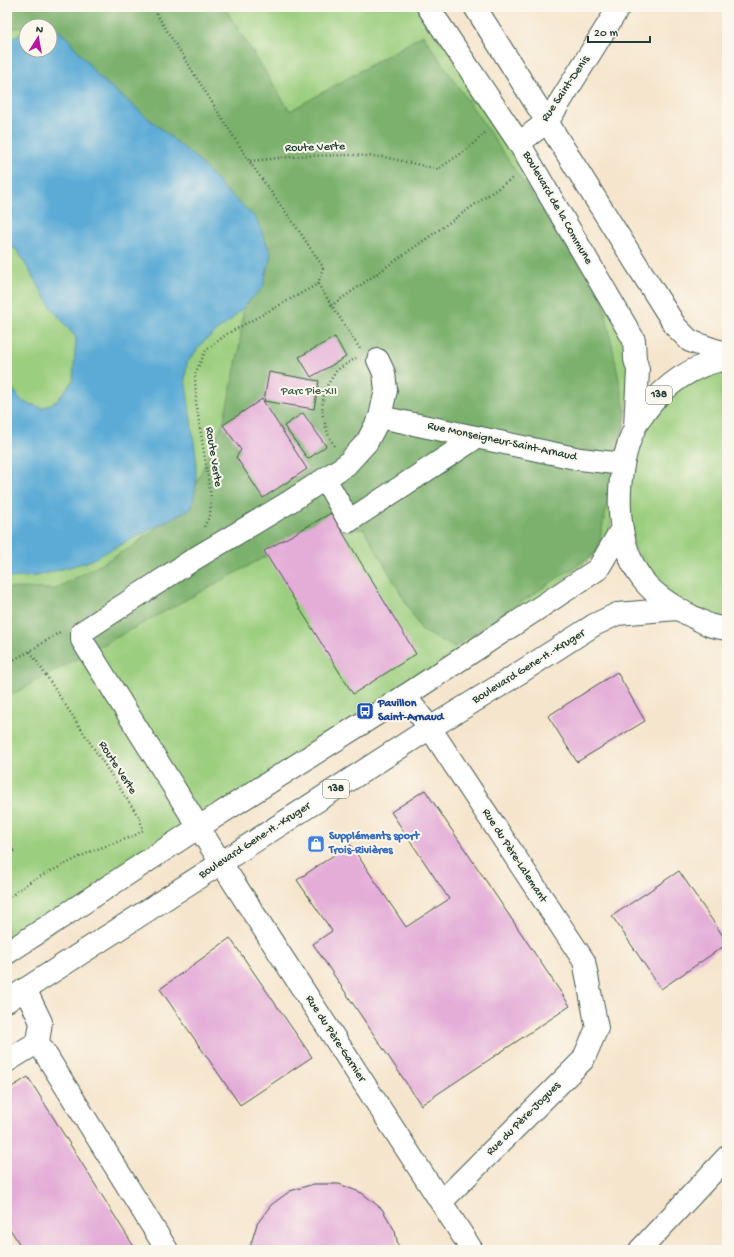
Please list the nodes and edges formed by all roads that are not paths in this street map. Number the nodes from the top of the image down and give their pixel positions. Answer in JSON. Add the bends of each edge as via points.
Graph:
{"nodes":[{"id":1,"x":428,"y":7,"type":"edge"},
{"id":2,"x":475,"y":7,"type":"edge"},
{"id":3,"x":619,"y":7,"type":"edge"},
{"id":4,"x":548,"y":121,"type":"junction"},
{"id":5,"x":519,"y":143,"type":"junction"},
{"id":6,"x":727,"y":354,"type":"edge"},
{"id":7,"x":370,"y":357,"type":"road end"},
{"id":8,"x":727,"y":359,"type":"edge"},
{"id":9,"x":380,"y":417,"type":"junction"},
{"id":10,"x":635,"y":426,"type":"junction"},
{"id":11,"x":477,"y":437,"type":"junction"},
{"id":12,"x":623,"y":464,"type":"junction"},
{"id":13,"x":325,"y":479,"type":"junction"},
{"id":14,"x":622,"y":528,"type":"junction"},
{"id":15,"x":677,"y":609,"type":"junction"},
{"id":16,"x":727,"y":629,"type":"edge"},
{"id":17,"x":405,"y":696,"type":"junction"},
{"id":18,"x":430,"y":728,"type":"junction"},
{"id":19,"x":199,"y":827,"type":"junction"},
{"id":20,"x":221,"y":863,"type":"junction"},
{"id":21,"x":7,"y":952,"type":"edge"},
{"id":22,"x":25,"y":989,"type":"junction"},
{"id":23,"x":7,"y":1001,"type":"edge"},
{"id":24,"x":597,"y":1028,"type":"joint"},
{"id":25,"x":38,"y":1042,"type":"junction"},
{"id":26,"x":7,"y":1060,"type":"edge"},
{"id":27,"x":727,"y":1157,"type":"edge"},
{"id":28,"x":441,"y":1202,"type":"junction"},
{"id":29,"x":167,"y":1250,"type":"edge"},
{"id":30,"x":472,"y":1250,"type":"edge"},
{"id":31,"x":640,"y":1250,"type":"edge"}],
"edges":[{"from":1,"to":5,"type":"main road","name":"Boulevard de la Commune"},
{"from":2,"to":4,"type":"main road"},
{"from":3,"to":4,"type":"main road","name":"Rue Saint-Denis"},
{"from":4,"to":5,"type":"main road","name":"Rue Saint-Denis"},
{"from":4,"to":6,"type":"main road","via":[[676,327],[690,341]]},
{"from":5,"to":10,"type":"main road","name":"Boulevard de la Commune","via":[[634,340],[638,370]]},
{"from":7,"to":9,"type":"main road","via":[[384,373],[386,390]]},
{"from":8,"to":10,"type":"main road","number":"138","via":[[714,361],[674,382],[654,400]]},
{"from":9,"to":11,"type":"main road","name":"Rue Monseigneur-Saint-Arnaud"},
{"from":9,"to":13,"type":"main road","via":[[367,442],[346,465]]},
{"from":10,"to":12,"type":"main road","number":"138"},
{"from":11,"to":12,"type":"main road","name":"Rue Monseigneur-Saint-Arnaud","via":[[580,459]]},
{"from":11,"to":13,"type":"main road","via":[[349,521]]},
{"from":12,"to":14,"type":"main road","number":"138","via":[[620,493]]},
{"from":13,"to":19,"type":"main road","name":"Rue du Père-Garnier","via":[[194,559],[82,632],[82,640]]},
{"from":14,"to":15,"type":"main road","via":[[629,556],[642,579],[654,592]]},
{"from":14,"to":17,"type":"main road","via":[[598,569]]},
{"from":15,"to":16,"type":"main road","via":[[708,624]]},
{"from":15,"to":18,"type":"main road","name":"Boulevard Gene-H.-Kruger","number":"138","via":[[617,614],[594,625]]},
{"from":17,"to":18,"type":"main road","name":"Rue du Père-Lalemant"},
{"from":17,"to":19,"type":"main road"},
{"from":18,"to":20,"type":"main road","name":"Boulevard Gene-H.-Kruger","number":"138"},
{"from":18,"to":24,"type":"main road","name":"Rue du Père-Lalemant","via":[[584,961]]},
{"from":19,"to":20,"type":"main road","name":"Rue du Père-Garnier"},
{"from":19,"to":21,"type":"main road"},
{"from":20,"to":22,"type":"main road","name":"Boulevard Gene-H.-Kruger","number":"138"},
{"from":20,"to":28,"type":"main road","name":"Rue du Père-Garnier"},
{"from":22,"to":23,"type":"main road","name":"Boulevard Gene-H.-Kruger","number":"138"},
{"from":22,"to":25,"type":"main road","via":[[41,1022]]},
{"from":24,"to":28,"type":"main road","name":"Rue du Père-Jogues","via":[[583,1060]]},
{"from":25,"to":26,"type":"main road"},
{"from":25,"to":29,"type":"main road"},
{"from":27,"to":31,"type":"main road"},
{"from":28,"to":30,"type":"main road","name":"Rue du Père-Garnier"}]}
